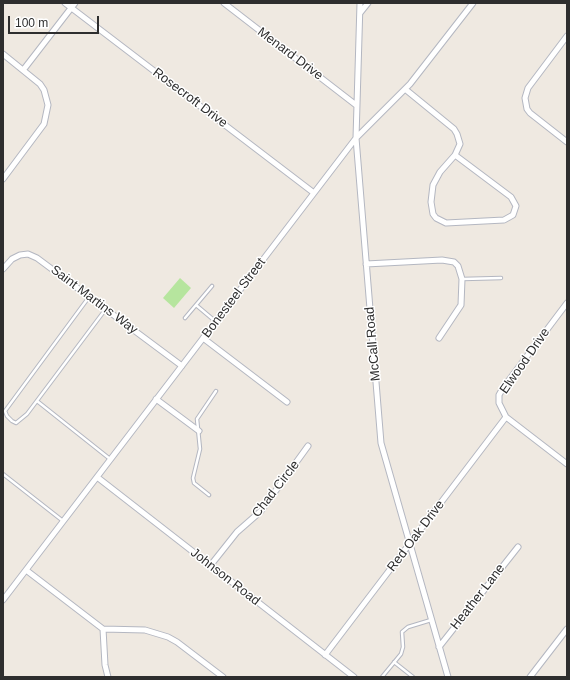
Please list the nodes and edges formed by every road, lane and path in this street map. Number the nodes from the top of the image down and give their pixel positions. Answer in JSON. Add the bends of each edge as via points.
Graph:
{"nodes":[{"id":1,"x":65,"y":3,"type":"edge"},
{"id":2,"x":224,"y":3,"type":"edge"},
{"id":3,"x":360,"y":3,"type":"edge"},
{"id":4,"x":368,"y":3,"type":"edge"},
{"id":5,"x":473,"y":3,"type":"edge"},
{"id":6,"x":73,"y":5,"type":"edge"},
{"id":7,"x":360,"y":14,"type":"junction"},
{"id":8,"x":567,"y":36,"type":"edge"},
{"id":9,"x":3,"y":54,"type":"edge"},
{"id":10,"x":24,"y":69,"type":"junction"},
{"id":11,"x":405,"y":89,"type":"junction"},
{"id":12,"x":356,"y":105,"type":"junction"},
{"id":13,"x":356,"y":138,"type":"junction"},
{"id":14,"x":567,"y":142,"type":"edge"},
{"id":15,"x":455,"y":154,"type":"junction"},
{"id":16,"x":3,"y":179,"type":"edge"},
{"id":17,"x":314,"y":193,"type":"junction"},
{"id":18,"x":366,"y":264,"type":"junction"},
{"id":19,"x":3,"y":268,"type":"edge"},
{"id":20,"x":501,"y":278,"type":"dead end"},
{"id":21,"x":462,"y":279,"type":"junction"},
{"id":22,"x":212,"y":286,"type":"dead end"},
{"id":23,"x":90,"y":297,"type":"junction"},
{"id":24,"x":567,"y":303,"type":"edge"},
{"id":25,"x":196,"y":305,"type":"junction"},
{"id":26,"x":106,"y":309,"type":"junction"},
{"id":27,"x":185,"y":318,"type":"dead end"},
{"id":28,"x":216,"y":322,"type":"junction"},
{"id":29,"x":203,"y":338,"type":"junction"},
{"id":30,"x":439,"y":338,"type":"dead end"},
{"id":31,"x":182,"y":366,"type":"junction"},
{"id":32,"x":216,"y":391,"type":"dead end"},
{"id":33,"x":156,"y":399,"type":"junction"},
{"id":34,"x":37,"y":401,"type":"junction"},
{"id":35,"x":287,"y":402,"type":"dead end"},
{"id":36,"x":506,"y":417,"type":"junction"},
{"id":37,"x":199,"y":431,"type":"junction"},
{"id":38,"x":308,"y":446,"type":"dead end"},
{"id":39,"x":110,"y":459,"type":"junction"},
{"id":40,"x":567,"y":464,"type":"edge"},
{"id":41,"x":3,"y":474,"type":"edge"},
{"id":42,"x":97,"y":477,"type":"junction"},
{"id":43,"x":209,"y":495,"type":"dead end"},
{"id":44,"x":63,"y":521,"type":"junction"},
{"id":45,"x":410,"y":544,"type":"junction"},
{"id":46,"x":518,"y":547,"type":"dead end"},
{"id":47,"x":210,"y":566,"type":"junction"},
{"id":48,"x":26,"y":570,"type":"junction"},
{"id":49,"x":3,"y":600,"type":"edge"},
{"id":50,"x":432,"y":620,"type":"junction"},
{"id":51,"x":103,"y":629,"type":"junction"},
{"id":52,"x":567,"y":629,"type":"edge"},
{"id":53,"x":439,"y":647,"type":"junction"},
{"id":54,"x":325,"y":655,"type":"junction"},
{"id":55,"x":394,"y":662,"type":"junction"},
{"id":56,"x":108,"y":677,"type":"edge"},
{"id":57,"x":223,"y":677,"type":"edge"},
{"id":58,"x":354,"y":677,"type":"edge"},
{"id":59,"x":382,"y":677,"type":"edge"},
{"id":60,"x":413,"y":677,"type":"edge"},
{"id":61,"x":448,"y":677,"type":"edge"},
{"id":62,"x":530,"y":677,"type":"edge"}],
"edges":[{"from":1,"to":6,"type":"street","name":"Rosecroft Drive"},
{"from":2,"to":12,"type":"street","name":"Menard Drive"},
{"from":3,"to":7,"type":"street","name":"McCall Road"},
{"from":4,"to":7,"type":"street"},
{"from":5,"to":11,"type":"street","name":"Bonesteel Street"},
{"from":6,"to":10,"type":"street"},
{"from":6,"to":17,"type":"street","name":"Rosecroft Drive"},
{"from":7,"to":12,"type":"street","name":"McCall Road"},
{"from":8,"to":14,"type":"street","via":[[528,88],[525,98],[527,109]]},
{"from":9,"to":10,"type":"street"},
{"from":10,"to":16,"type":"street","via":[[44,90],[48,105],[47,114],[41,129]]},
{"from":11,"to":13,"type":"street","name":"Bonesteel Street"},
{"from":11,"to":15,"type":"street","via":[[454,129],[460,144]]},
{"from":12,"to":13,"type":"street","name":"McCall Road"},
{"from":13,"to":17,"type":"street","name":"Bonesteel Street"},
{"from":13,"to":18,"type":"street","name":"McCall Road"},
{"from":15,"to":15,"type":"street","via":[[515,201],[515,210],[510,218],[446,223],[436,218],[431,202],[433,185]]},
{"from":17,"to":28,"type":"street","name":"Bonesteel Street"},
{"from":18,"to":21,"type":"street","via":[[448,260],[458,266]]},
{"from":18,"to":45,"type":"street","name":"McCall Road","via":[[381,442]]},
{"from":19,"to":23,"type":"street","name":"Saint Martins Way","via":[[12,259],[28,254]]},
{"from":20,"to":21,"type":"lane"},
{"from":21,"to":30,"type":"street","via":[[461,305]]},
{"from":22,"to":25,"type":"lane"},
{"from":23,"to":26,"type":"street","name":"Saint Martins Way"},
{"from":23,"to":34,"type":"lane","via":[[5,411],[7,416],[16,423]]},
{"from":24,"to":36,"type":"street","name":"Elwood Drive","via":[[499,395],[499,403]]},
{"from":25,"to":27,"type":"lane"},
{"from":25,"to":28,"type":"lane"},
{"from":26,"to":31,"type":"street","name":"Saint Martins Way"},
{"from":26,"to":34,"type":"lane"},
{"from":28,"to":29,"type":"street","name":"Bonesteel Street"},
{"from":29,"to":31,"type":"street","name":"Bonesteel Street"},
{"from":29,"to":35,"type":"street"},
{"from":31,"to":33,"type":"street","name":"Bonesteel Street"},
{"from":32,"to":37,"type":"lane","via":[[197,419]]},
{"from":33,"to":37,"type":"street"},
{"from":33,"to":39,"type":"street","name":"Bonesteel Street"},
{"from":34,"to":39,"type":"lane"},
{"from":36,"to":40,"type":"street"},
{"from":36,"to":45,"type":"street","name":"Red Oak Drive"},
{"from":37,"to":43,"type":"lane","via":[[200,449],[193,478],[194,483]]},
{"from":38,"to":47,"type":"street","name":"Chad Circle","via":[[261,511],[237,532]]},
{"from":39,"to":42,"type":"street","name":"Bonesteel Street"},
{"from":41,"to":44,"type":"lane"},
{"from":42,"to":44,"type":"street","name":"Bonesteel Street"},
{"from":42,"to":47,"type":"street","name":"Johnson Road"},
{"from":44,"to":48,"type":"street","name":"Bonesteel Street"},
{"from":45,"to":50,"type":"street","name":"McCall Road"},
{"from":45,"to":54,"type":"street","name":"Red Oak Drive"},
{"from":46,"to":53,"type":"street","name":"Heather Lane"},
{"from":47,"to":54,"type":"street","name":"Johnson Road"},
{"from":48,"to":49,"type":"street","name":"Bonesteel Street"},
{"from":48,"to":51,"type":"street"},
{"from":50,"to":53,"type":"street","name":"McCall Road"},
{"from":50,"to":55,"type":"lane","via":[[408,627],[402,632],[403,647]]},
{"from":51,"to":56,"type":"street"},
{"from":51,"to":57,"type":"street","via":[[157,632],[177,642]]},
{"from":52,"to":62,"type":"street"},
{"from":53,"to":61,"type":"street","name":"McCall Road"},
{"from":54,"to":58,"type":"street","name":"Johnson Road"},
{"from":55,"to":59,"type":"lane"},
{"from":55,"to":60,"type":"lane"}]}
